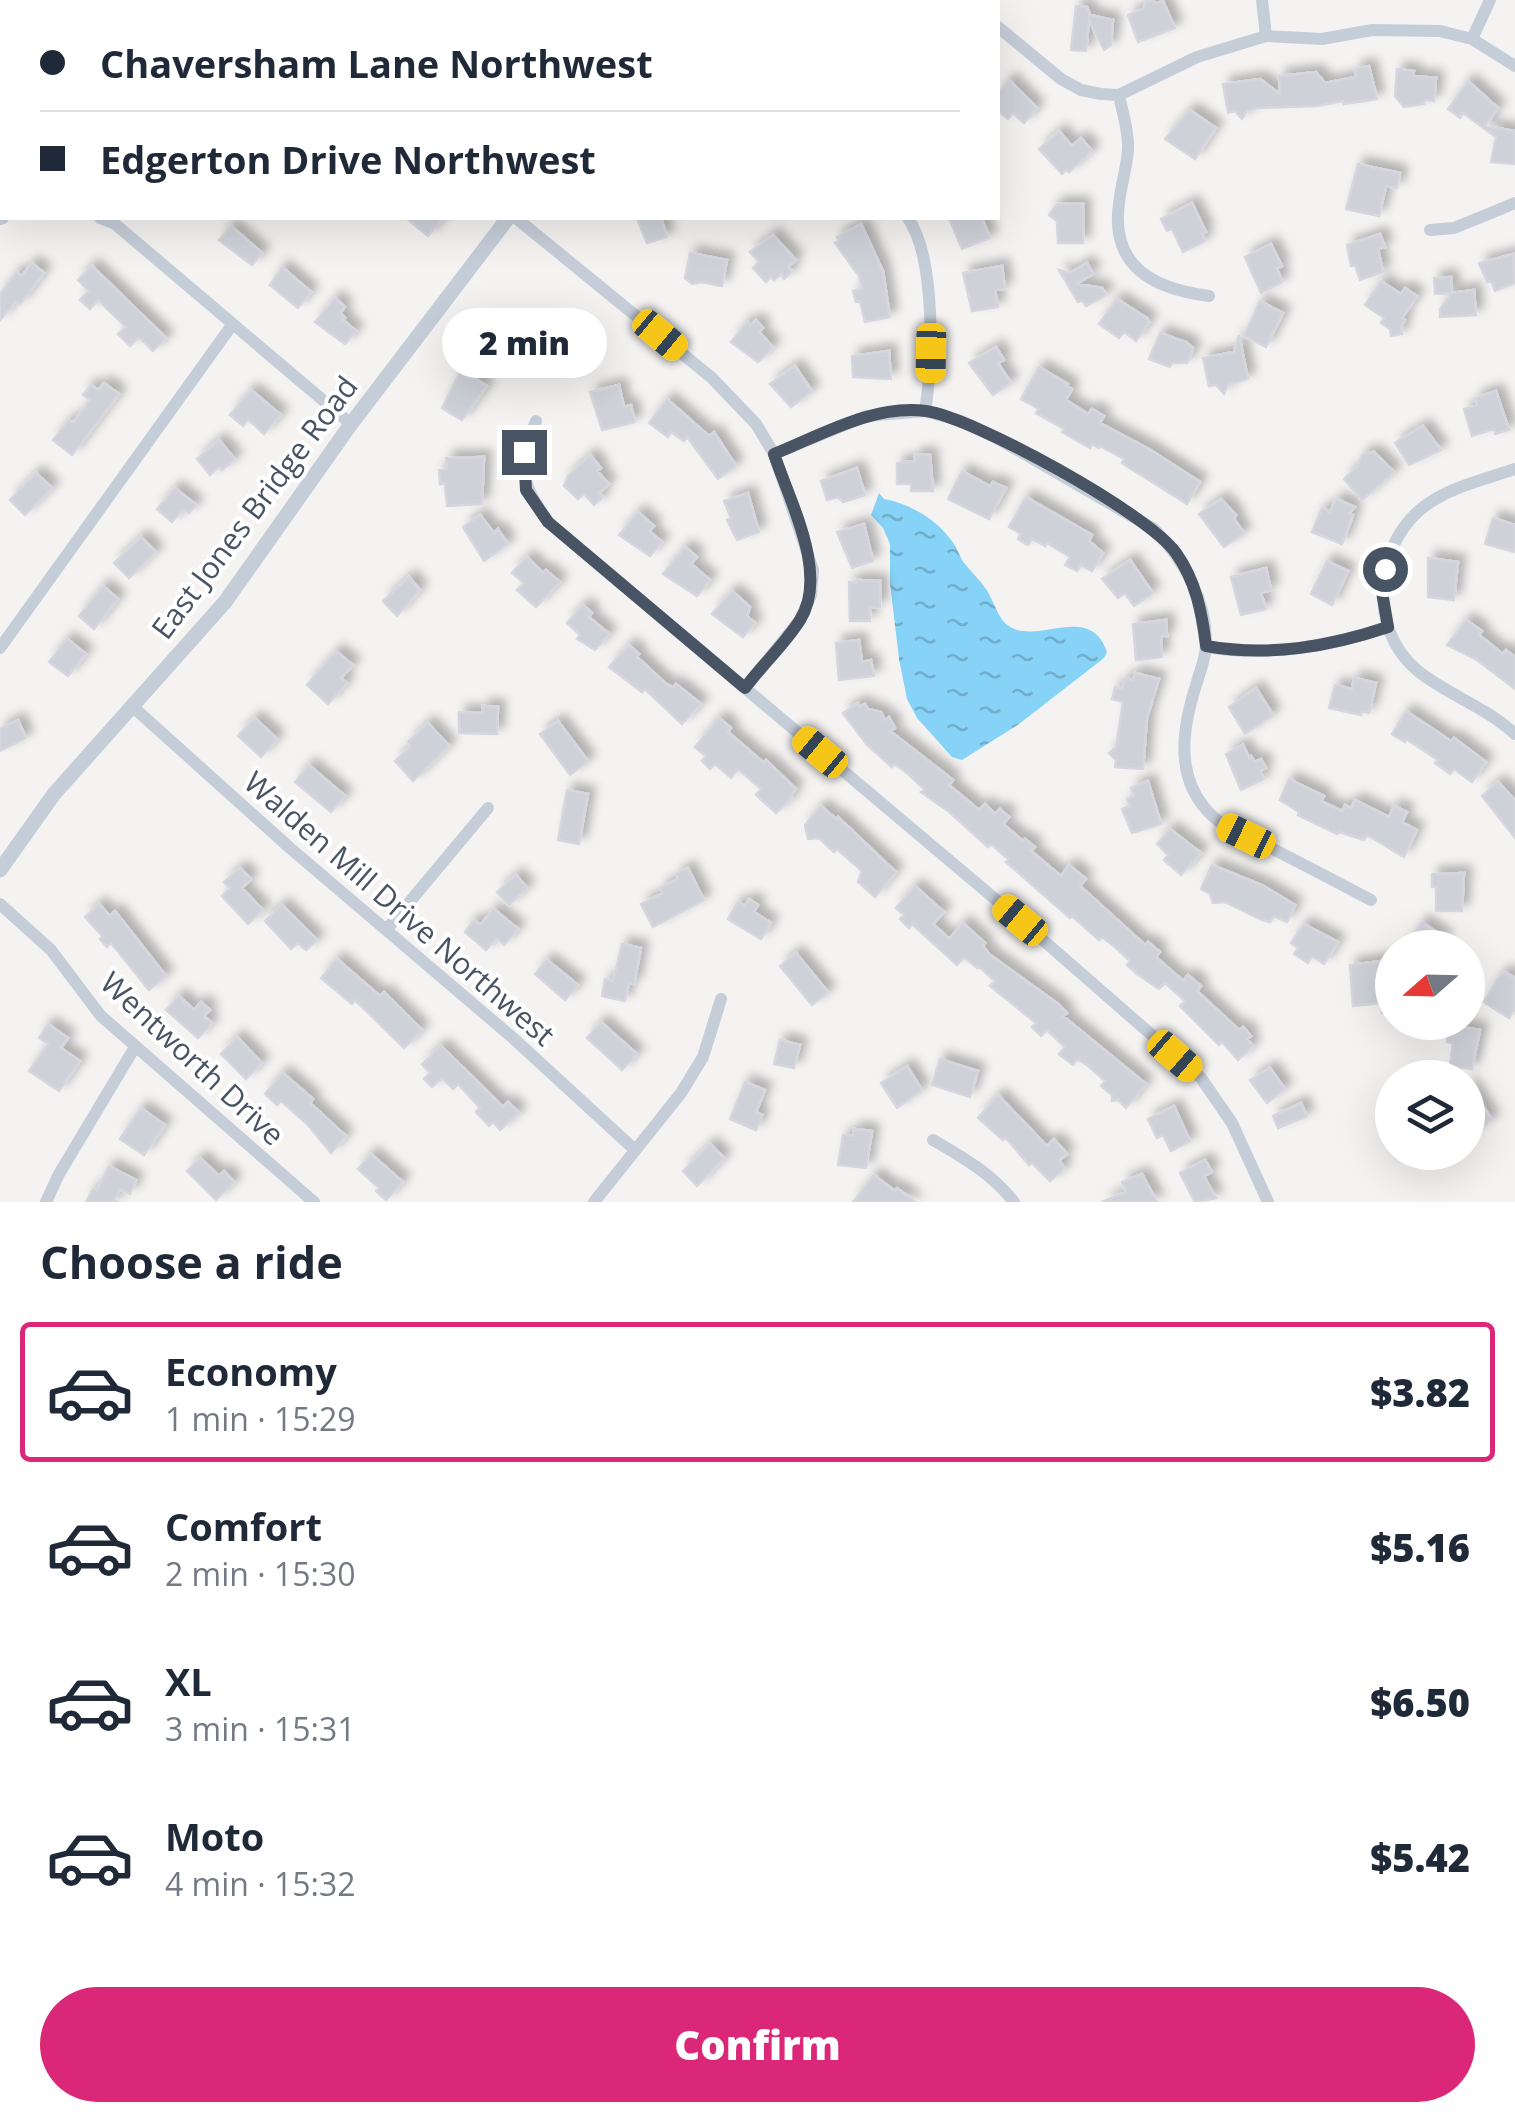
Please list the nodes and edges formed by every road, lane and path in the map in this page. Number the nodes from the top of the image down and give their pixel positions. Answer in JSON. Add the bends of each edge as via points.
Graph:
{"nodes":[{"id":1,"x":1262,"y":0,"type":"edge"},
{"id":2,"x":1490,"y":0,"type":"edge"},
{"id":3,"x":1000,"y":30,"type":"edge"},
{"id":4,"x":1266,"y":36,"type":"junction"},
{"id":5,"x":1472,"y":38,"type":"junction"},
{"id":6,"x":1515,"y":66,"type":"edge"},
{"id":7,"x":1119,"y":94,"type":"junction"},
{"id":8,"x":1515,"y":203,"type":"edge"},
{"id":9,"x":105,"y":220,"type":"edge"},
{"id":10,"x":506,"y":220,"type":"edge"},
{"id":11,"x":518,"y":220,"type":"edge"},
{"id":12,"x":909,"y":220,"type":"edge"},
{"id":13,"x":1430,"y":230,"type":"dead end"},
{"id":14,"x":1209,"y":296,"type":"dead end"},
{"id":15,"x":232,"y":325,"type":"junction"},
{"id":16,"x":925,"y":411,"type":"junction"},
{"id":17,"x":536,"y":421,"type":"dead end"},
{"id":18,"x":351,"y":424,"type":"junction"},
{"id":19,"x":774,"y":454,"type":"junction"},
{"id":20,"x":1515,"y":469,"type":"edge"},
{"id":21,"x":1388,"y":627,"type":"junction"},
{"id":22,"x":1206,"y":646,"type":"junction"},
{"id":23,"x":0,"y":648,"type":"edge"},
{"id":24,"x":745,"y":688,"type":"junction"},
{"id":25,"x":133,"y":707,"type":"junction"},
{"id":26,"x":1515,"y":734,"type":"edge"},
{"id":27,"x":488,"y":808,"type":"dead end"},
{"id":28,"x":0,"y":870,"type":"edge"},
{"id":29,"x":1371,"y":900,"type":"dead end"},
{"id":30,"x":0,"y":904,"type":"edge"},
{"id":31,"x":387,"y":929,"type":"junction"},
{"id":32,"x":722,"y":999,"type":"dead end"},
{"id":33,"x":135,"y":1047,"type":"junction"},
{"id":34,"x":933,"y":1140,"type":"dead end"},
{"id":35,"x":634,"y":1148,"type":"junction"},
{"id":36,"x":46,"y":1202,"type":"edge"},
{"id":37,"x":314,"y":1202,"type":"edge"},
{"id":38,"x":594,"y":1202,"type":"edge"},
{"id":39,"x":1014,"y":1202,"type":"edge"},
{"id":40,"x":1268,"y":1202,"type":"edge"}],
"edges":[{"from":1,"to":4,"type":"street"},
{"from":2,"to":5,"type":"street"},
{"from":3,"to":7,"type":"street","via":[[1081,90]]},
{"from":4,"to":5,"type":"street","via":[[1322,40],[1403,28]]},
{"from":4,"to":7,"type":"street","via":[[1197,57]]},
{"from":5,"to":6,"type":"street"},
{"from":7,"to":14,"type":"street","via":[[1128,134],[1118,206],[1123,246],[1158,285]]},
{"from":8,"to":13,"type":"street","via":[[1454,228]]},
{"from":9,"to":15,"type":"street"},
{"from":10,"to":18,"type":"street","name":"East Jones Bridge Road"},
{"from":11,"to":19,"type":"street","via":[[712,378],[756,424]]},
{"from":12,"to":16,"type":"street","via":[[920,250],[931,329]]},
{"from":15,"to":18,"type":"street"},
{"from":15,"to":23,"type":"street"},
{"from":16,"to":19,"type":"street","via":[[866,416]]},
{"from":16,"to":22,"type":"street","via":[[996,437],[1154,529],[1190,576]]},
{"from":17,"to":24,"type":"street","via":[[523,472],[526,490],[548,522]]},
{"from":18,"to":25,"type":"street","name":"East Jones Bridge Road","via":[[224,602]]},
{"from":19,"to":24,"type":"street","via":[[812,570],[811,595],[800,620]]},
{"from":20,"to":21,"type":"street","via":[[1447,493],[1407,522],[1385,569]]},
{"from":21,"to":22,"type":"street","via":[[1295,649]]},
{"from":21,"to":26,"type":"street","via":[[1416,670]]},
{"from":22,"to":29,"type":"street","via":[[1184,744],[1204,808],[1226,826]]},
{"from":24,"to":40,"type":"street","via":[[1201,1078],[1232,1123]]},
{"from":25,"to":28,"type":"street","name":"East Jones Bridge Road","via":[[54,794]]},
{"from":25,"to":31,"type":"street","name":"Walden Mill Drive Northwest"},
{"from":27,"to":31,"type":"street"},
{"from":30,"to":33,"type":"street","name":"Wentworth Drive","via":[[51,950],[101,1016]]},
{"from":31,"to":35,"type":"street","name":"Walden Mill Drive Northwest"},
{"from":32,"to":35,"type":"street","via":[[704,1057]]},
{"from":33,"to":36,"type":"street"},
{"from":33,"to":37,"type":"street","name":"Wentworth Drive"},
{"from":34,"to":39,"type":"street","via":[[974,1163]]},
{"from":35,"to":38,"type":"street"}]}
